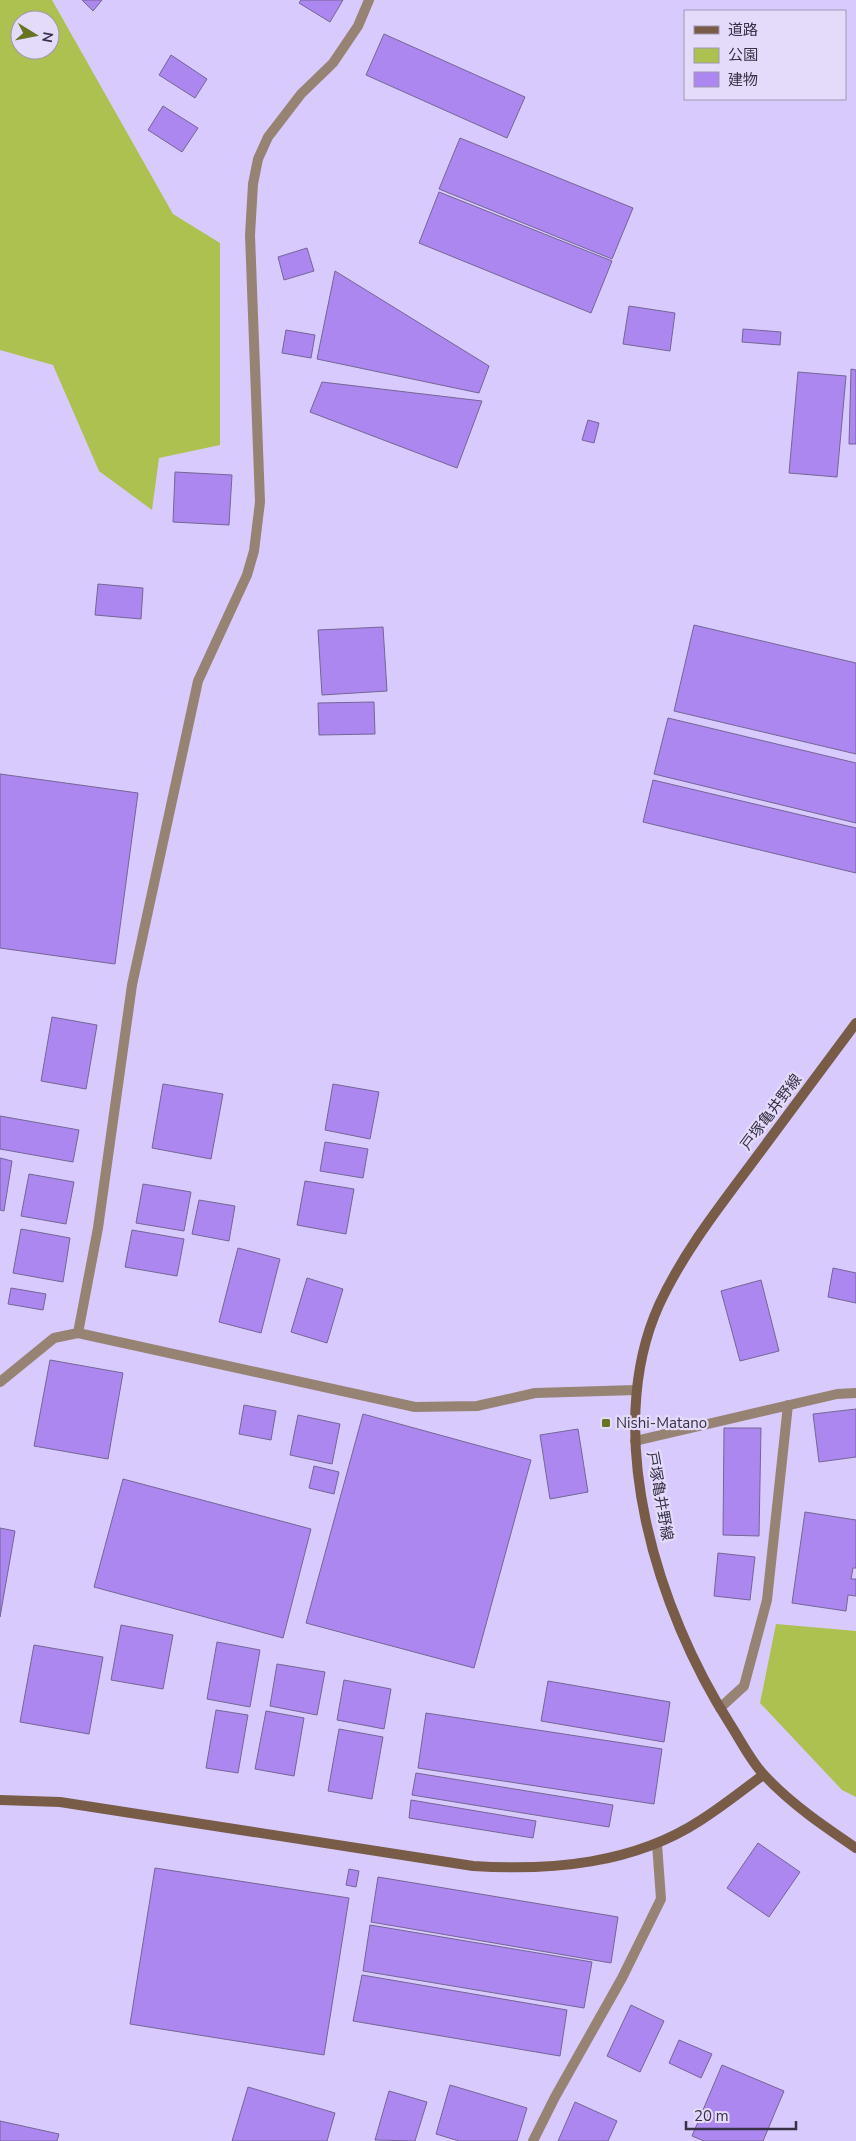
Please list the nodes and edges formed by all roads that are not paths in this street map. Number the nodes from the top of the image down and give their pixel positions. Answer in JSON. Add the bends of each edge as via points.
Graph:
{"nodes":[{"id":1,"x":369,"y":0,"type":"edge"},
{"id":2,"x":856,"y":1023,"type":"edge"},
{"id":3,"x":78,"y":1333,"type":"junction"},
{"id":4,"x":0,"y":1382,"type":"edge"},
{"id":5,"x":636,"y":1390,"type":"junction"},
{"id":6,"x":856,"y":1392,"type":"edge"},
{"id":7,"x":788,"y":1405,"type":"junction"},
{"id":8,"x":635,"y":1441,"type":"junction"},
{"id":9,"x":720,"y":1708,"type":"junction"},
{"id":10,"x":763,"y":1775,"type":"junction"},
{"id":11,"x":0,"y":1800,"type":"edge"},
{"id":12,"x":656,"y":1844,"type":"junction"},
{"id":13,"x":856,"y":1848,"type":"edge"},
{"id":14,"x":533,"y":2141,"type":"edge"}],
"edges":[{"from":1,"to":3,"type":"street","via":[[358,26],[333,63],[301,94],[268,137],[258,159],[250,235],[260,502],[254,551],[247,575],[198,681],[132,985],[98,1228]]},
{"from":2,"to":5,"type":"main road","name":"戸塚亀井野線","via":[[702,1230],[674,1275],[658,1307]]},
{"from":3,"to":4,"type":"street","via":[[54,1338]]},
{"from":3,"to":5,"type":"street","via":[[415,1407],[477,1406],[535,1393]]},
{"from":5,"to":8,"type":"main road","name":"戸塚亀井野線"},
{"from":6,"to":7,"type":"street"},
{"from":7,"to":8,"type":"street"},
{"from":7,"to":9,"type":"street","via":[[768,1600],[744,1686]]},
{"from":8,"to":9,"type":"main road","name":"戸塚亀井野線","via":[[648,1531],[667,1594],[690,1654]]},
{"from":9,"to":10,"type":"main road","name":"戸塚亀井野線"},
{"from":10,"to":12,"type":"main road","via":[[700,1821]]},
{"from":10,"to":13,"type":"main road","name":"戸塚亀井野線"},
{"from":11,"to":12,"type":"main road","via":[[60,1802],[473,1866],[560,1867]]},
{"from":12,"to":14,"type":"street","via":[[661,1899]]}]}
